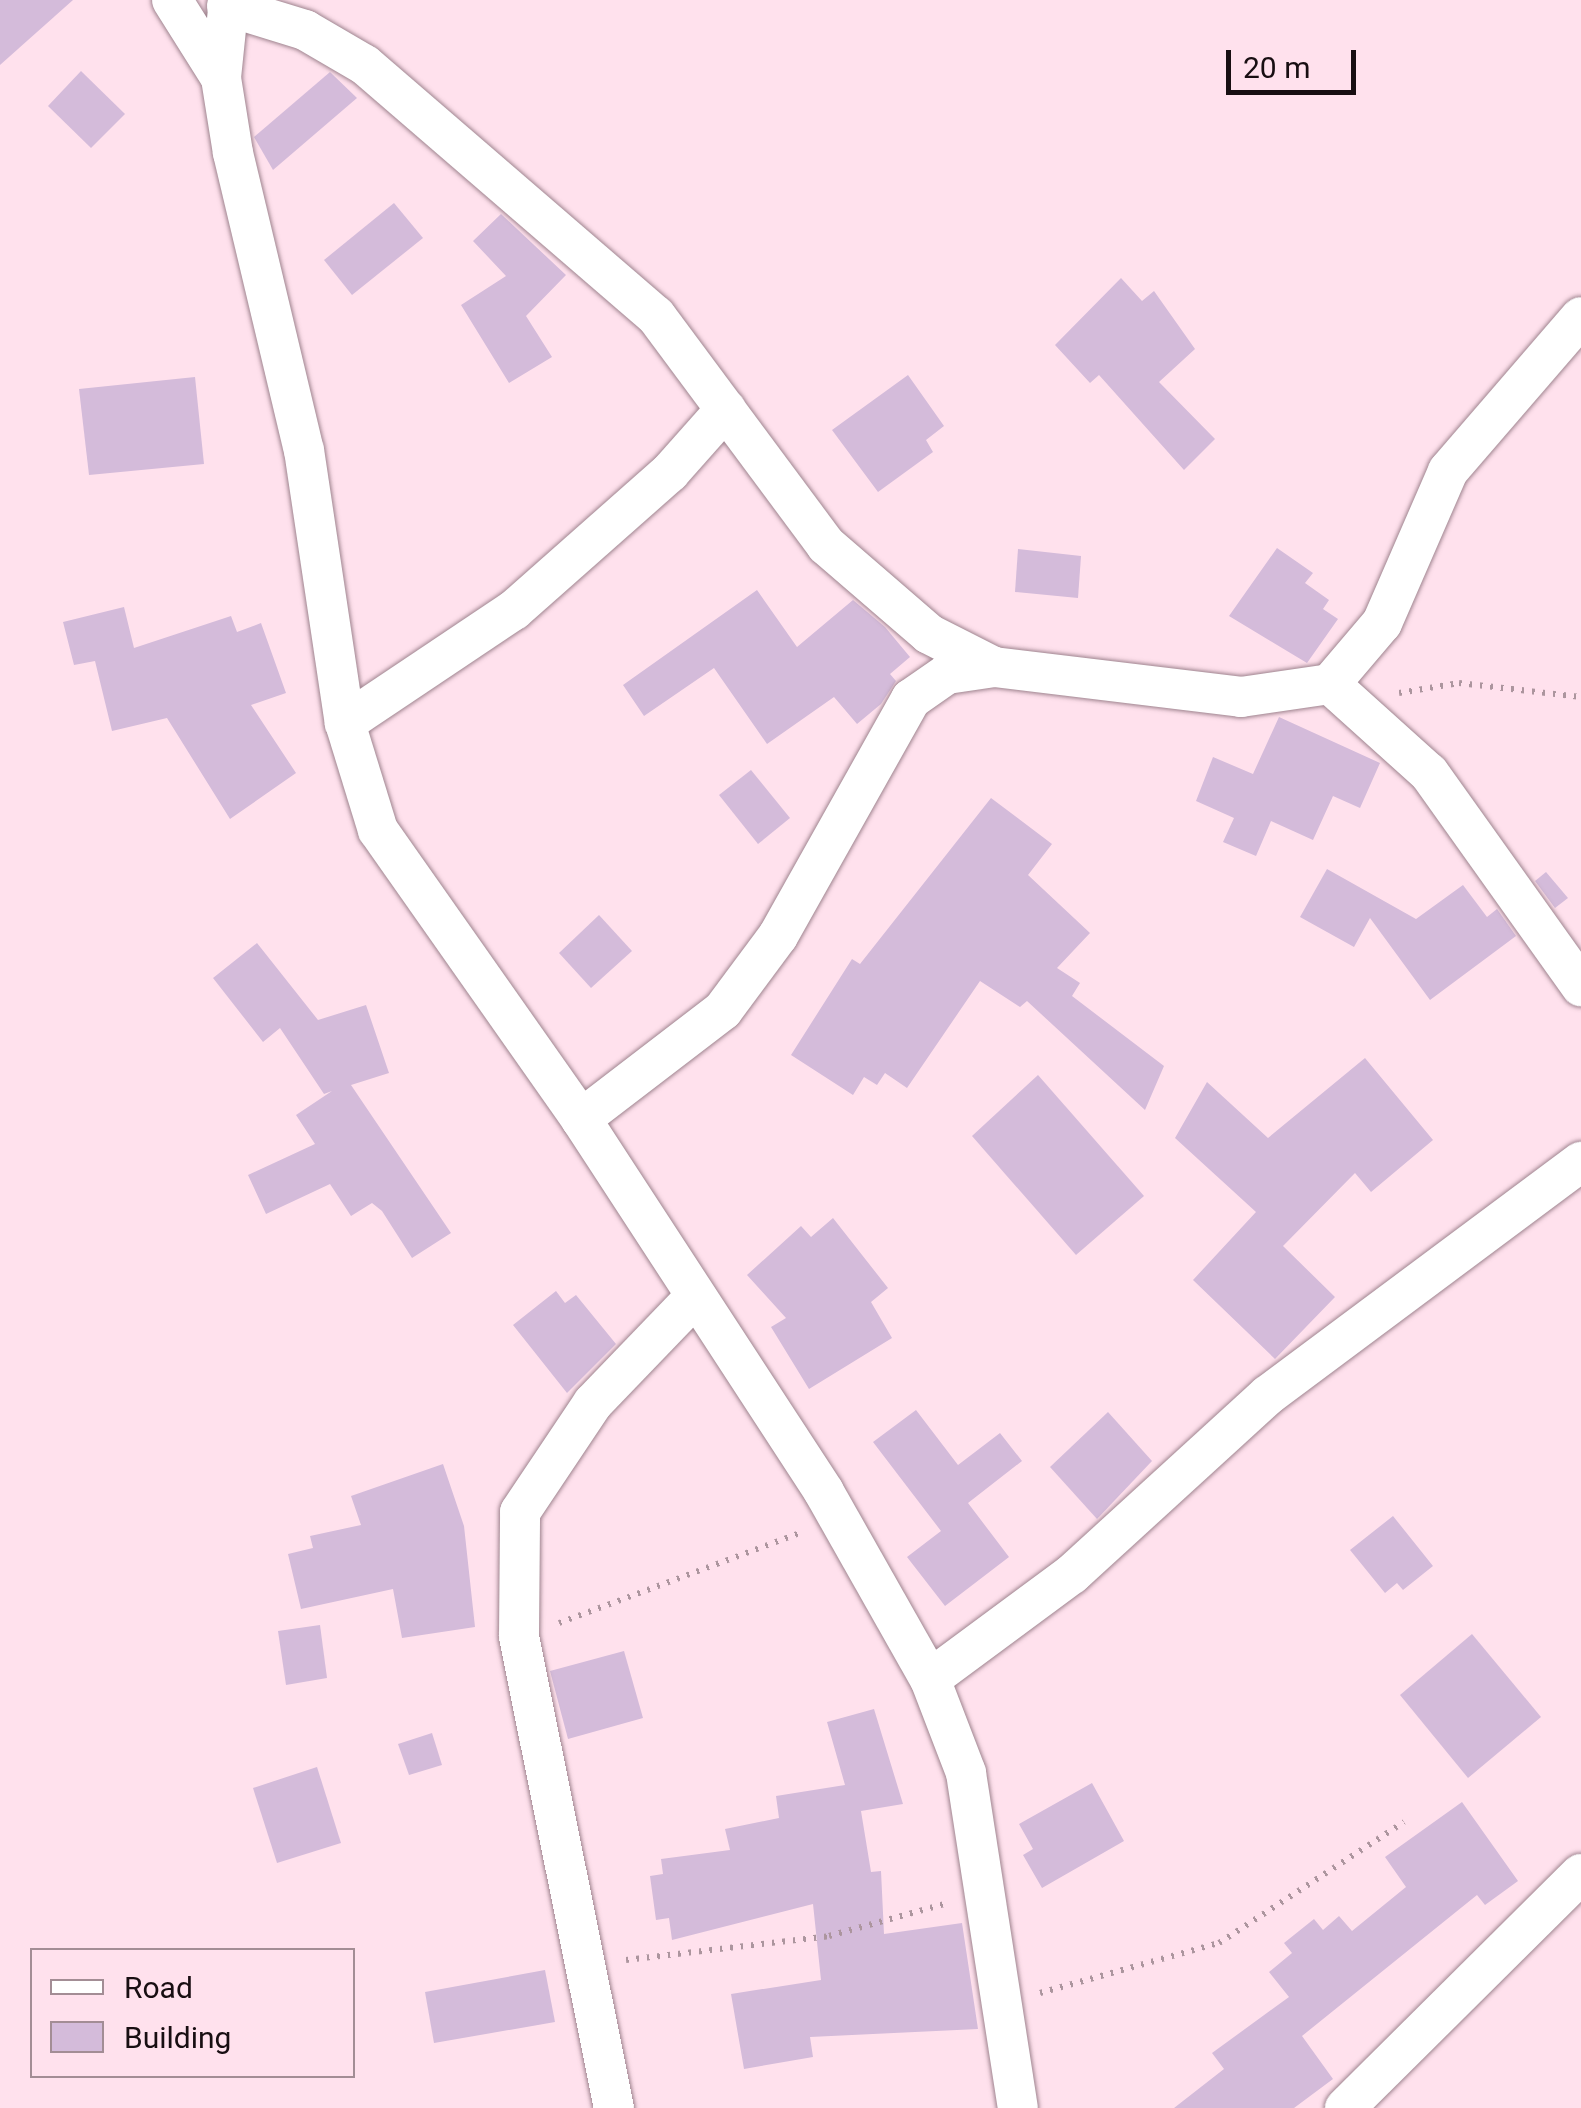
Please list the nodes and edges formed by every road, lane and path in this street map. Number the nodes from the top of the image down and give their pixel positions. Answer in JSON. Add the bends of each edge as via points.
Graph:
{"nodes":[{"id":1,"x":172,"y":0,"type":"edge"},
{"id":2,"x":228,"y":3,"type":"edge"},
{"id":3,"x":221,"y":78,"type":"junction"},
{"id":4,"x":1581,"y":317,"type":"edge"},
{"id":5,"x":726,"y":409,"type":"junction"},
{"id":6,"x":994,"y":667,"type":"junction"},
{"id":7,"x":1340,"y":692,"type":"junction"},
{"id":8,"x":1581,"y":697,"type":"edge"},
{"id":9,"x":345,"y":723,"type":"junction"},
{"id":10,"x":1581,"y":986,"type":"edge"},
{"id":11,"x":580,"y":1120,"type":"junction"},
{"id":12,"x":1581,"y":1162,"type":"edge"},
{"id":13,"x":695,"y":1296,"type":"junction"},
{"id":14,"x":838,"y":1518,"type":"junction"},
{"id":15,"x":520,"y":1636,"type":"junction"},
{"id":16,"x":930,"y":1680,"type":"junction"},
{"id":17,"x":1404,"y":1822,"type":"dead end"},
{"id":18,"x":1581,"y":1874,"type":"edge"},
{"id":19,"x":990,"y":1891,"type":"junction"},
{"id":20,"x":580,"y":1964,"type":"junction"},
{"id":21,"x":1004,"y":2000,"type":"junction"},
{"id":22,"x":614,"y":2108,"type":"edge"},
{"id":23,"x":1018,"y":2108,"type":"edge"},
{"id":24,"x":1345,"y":2108,"type":"edge"}],
"edges":[{"from":1,"to":3,"type":"street"},
{"from":2,"to":3,"type":"street"},
{"from":2,"to":5,"type":"street","via":[[305,30],[365,64],[656,316]]},
{"from":3,"to":9,"type":"street","via":[[304,450]]},
{"from":4,"to":7,"type":"street","via":[[1448,471],[1382,624]]},
{"from":5,"to":6,"type":"street","via":[[826,545],[928,634]]},
{"from":5,"to":9,"type":"street","via":[[670,472],[514,610]]},
{"from":6,"to":7,"type":"street","via":[[1241,696]]},
{"from":6,"to":11,"type":"street","via":[[947,674],[911,699],[778,936],[723,1010]]},
{"from":7,"to":8,"type":"path","via":[[1459,684]]},
{"from":7,"to":10,"type":"street","via":[[1429,773]]},
{"from":9,"to":11,"type":"street","via":[[378,830]]},
{"from":11,"to":13,"type":"street"},
{"from":12,"to":16,"type":"street","via":[[1268,1394],[1072,1574]]},
{"from":13,"to":14,"type":"street"},
{"from":13,"to":15,"type":"street","via":[[593,1403],[520,1512]]},
{"from":14,"to":15,"type":"path"},
{"from":14,"to":16,"type":"street"},
{"from":15,"to":20,"type":"street"},
{"from":16,"to":19,"type":"street","via":[[966,1773]]},
{"from":17,"to":21,"type":"path","via":[[1219,1943]]},
{"from":18,"to":24,"type":"street"},
{"from":19,"to":20,"type":"path","via":[[829,1936]]},
{"from":19,"to":21,"type":"street"},
{"from":20,"to":22,"type":"street"},
{"from":21,"to":23,"type":"street"}]}
